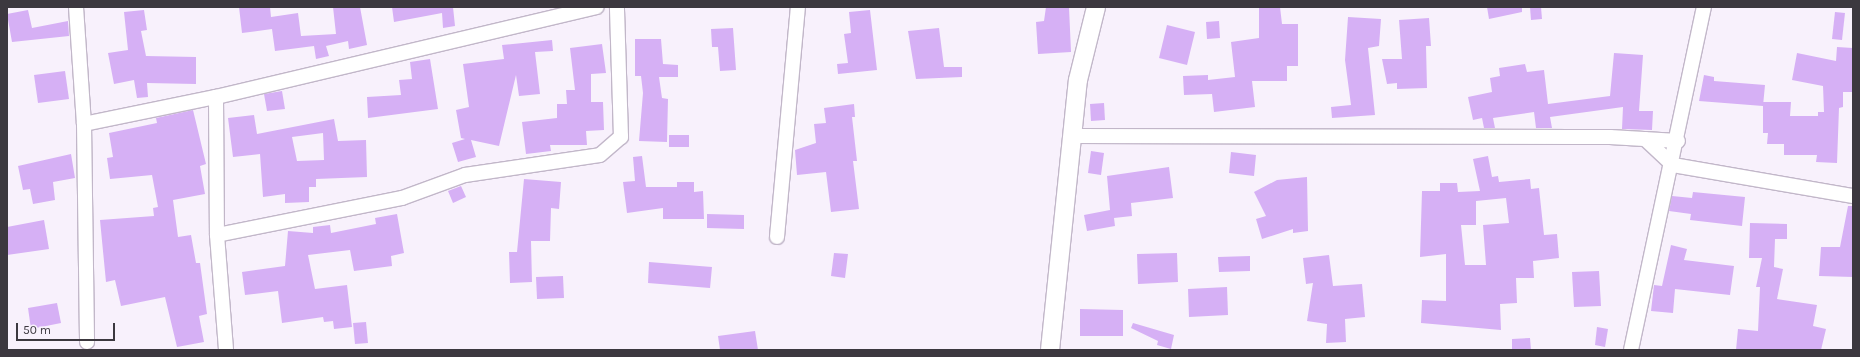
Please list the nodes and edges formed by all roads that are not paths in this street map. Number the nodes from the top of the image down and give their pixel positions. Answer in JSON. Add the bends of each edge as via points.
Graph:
{"nodes":[{"id":1,"x":76,"y":7,"type":"edge"},
{"id":2,"x":596,"y":7,"type":"edge"},
{"id":3,"x":617,"y":7,"type":"edge"},
{"id":4,"x":798,"y":7,"type":"edge"},
{"id":5,"x":1096,"y":7,"type":"edge"},
{"id":6,"x":1704,"y":7,"type":"edge"},
{"id":7,"x":216,"y":97,"type":"junction"},
{"id":8,"x":84,"y":124,"type":"junction"},
{"id":9,"x":1073,"y":136,"type":"junction"},
{"id":10,"x":1645,"y":139,"type":"junction"},
{"id":11,"x":1678,"y":141,"type":"junction"},
{"id":12,"x":1673,"y":165,"type":"junction"},
{"id":13,"x":1853,"y":196,"type":"edge"},
{"id":14,"x":217,"y":235,"type":"junction"},
{"id":15,"x":777,"y":237,"type":"dead end"},
{"id":16,"x":87,"y":342,"type":"dead end"},
{"id":17,"x":226,"y":350,"type":"edge"},
{"id":18,"x":1050,"y":350,"type":"edge"},
{"id":19,"x":1631,"y":350,"type":"edge"}],
"edges":[{"from":1,"to":8,"type":"street"},
{"from":2,"to":7,"type":"street"},
{"from":3,"to":14,"type":"street","via":[[621,137],[600,155],[465,175],[402,198]]},
{"from":4,"to":15,"type":"street"},
{"from":5,"to":9,"type":"street","via":[[1078,80]]},
{"from":6,"to":11,"type":"street"},
{"from":7,"to":8,"type":"street"},
{"from":7,"to":14,"type":"street"},
{"from":8,"to":16,"type":"street"},
{"from":9,"to":10,"type":"street"},
{"from":9,"to":18,"type":"street"},
{"from":10,"to":11,"type":"street"},
{"from":10,"to":12,"type":"street"},
{"from":11,"to":12,"type":"street"},
{"from":12,"to":13,"type":"street"},
{"from":12,"to":19,"type":"street"},
{"from":14,"to":17,"type":"street"}]}
